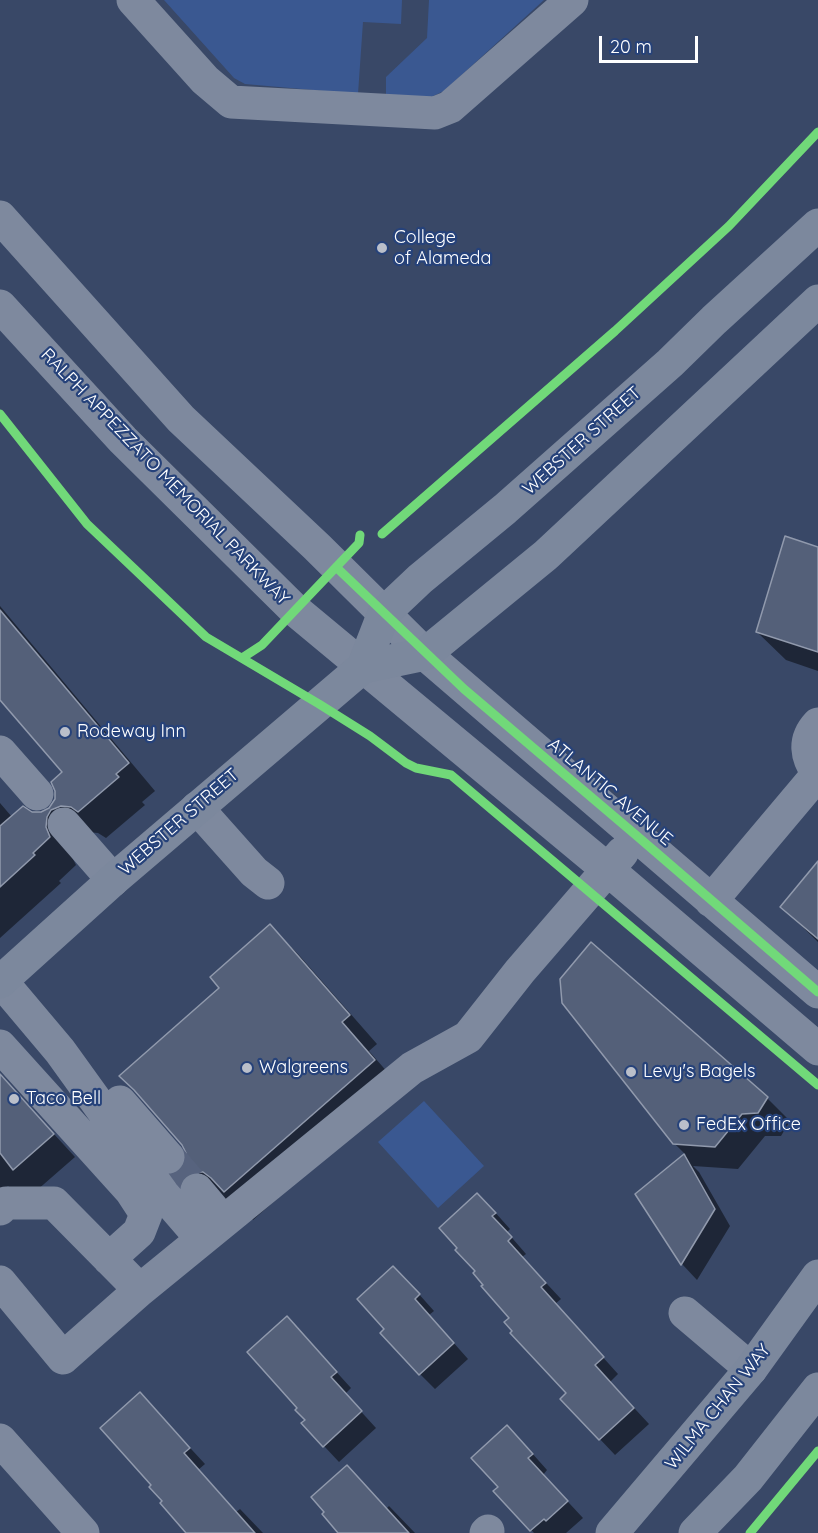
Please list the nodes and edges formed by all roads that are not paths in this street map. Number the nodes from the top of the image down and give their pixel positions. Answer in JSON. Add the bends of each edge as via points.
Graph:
{"nodes":[{"id":1,"x":133,"y":0,"type":"edge"},
{"id":2,"x":572,"y":0,"type":"edge"},
{"id":3,"x":0,"y":217,"type":"edge"},
{"id":4,"x":818,"y":225,"type":"edge"},
{"id":5,"x":818,"y":301,"type":"edge"},
{"id":6,"x":0,"y":306,"type":"edge"},
{"id":7,"x":384,"y":613,"type":"junction"},
{"id":8,"x":425,"y":654,"type":"junction"},
{"id":9,"x":363,"y":667,"type":"junction"},
{"id":10,"x":818,"y":724,"type":"edge"},
{"id":11,"x":0,"y":752,"type":"edge"},
{"id":12,"x":37,"y":794,"type":"dead end"},
{"id":13,"x":197,"y":808,"type":"junction"},
{"id":14,"x":64,"y":824,"type":"dead end"},
{"id":15,"x":637,"y":836,"type":"junction"},
{"id":16,"x":607,"y":869,"type":"junction"},
{"id":17,"x":112,"y":880,"type":"junction"},
{"id":18,"x":268,"y":883,"type":"dead end"},
{"id":19,"x":711,"y":901,"type":"junction"},
{"id":20,"x":1,"y":982,"type":"edge"},
{"id":21,"x":818,"y":992,"type":"edge"},
{"id":22,"x":0,"y":1046,"type":"edge"},
{"id":23,"x":818,"y":1049,"type":"edge"},
{"id":24,"x":60,"y":1051,"type":"junction"},
{"id":25,"x":168,"y":1157,"type":"tunnel mouth"},
{"id":26,"x":197,"y":1190,"type":"tunnel mouth"},
{"id":27,"x":0,"y":1209,"type":"edge"},
{"id":28,"x":212,"y":1229,"type":"junction"},
{"id":29,"x":110,"y":1259,"type":"junction"},
{"id":30,"x":818,"y":1276,"type":"edge"},
{"id":31,"x":0,"y":1282,"type":"edge"},
{"id":32,"x":140,"y":1290,"type":"junction"},
{"id":33,"x":685,"y":1313,"type":"dead end"},
{"id":34,"x":751,"y":1369,"type":"junction"},
{"id":35,"x":818,"y":1389,"type":"edge"},
{"id":36,"x":0,"y":1440,"type":"edge"},
{"id":37,"x":82,"y":1533,"type":"edge"},
{"id":38,"x":612,"y":1533,"type":"edge"},
{"id":39,"x":695,"y":1533,"type":"edge"}],
"edges":[{"from":1,"to":2,"type":"street","via":[[205,80],[231,102],[435,113],[450,107]]},
{"from":3,"to":7,"type":"street","via":[[182,420]]},
{"from":4,"to":7,"type":"main road","name":"WEBSTER STREET","via":[[670,363]]},
{"from":5,"to":8,"type":"main road","name":"WEBSTER STREET","via":[[546,555]]},
{"from":6,"to":9,"type":"street","name":"RALPH APPEZZATO MEMORIAL PARKWAY","via":[[210,528],[295,610]]},
{"from":7,"to":8,"type":"street","name":"ATLANTIC AVENUE"},
{"from":7,"to":9,"type":"main road","name":"WEBSTER STREET"},
{"from":8,"to":9,"type":"main road","name":"WEBSTER STREET"},
{"from":8,"to":15,"type":"street","name":"ATLANTIC AVENUE"},
{"from":9,"to":13,"type":"main road","name":"WEBSTER STREET"},
{"from":9,"to":16,"type":"street"},
{"from":10,"to":19,"type":"street","via":[[809,737],[807,750],[818,774]]},
{"from":11,"to":12,"type":"street"},
{"from":13,"to":17,"type":"main road","name":"WEBSTER STREET"},
{"from":13,"to":18,"type":"street"},
{"from":14,"to":17,"type":"street"},
{"from":15,"to":16,"type":"street"},
{"from":15,"to":19,"type":"street","name":"ATLANTIC AVENUE"},
{"from":16,"to":23,"type":"street"},
{"from":16,"to":28,"type":"street","via":[[468,1037],[412,1068]]},
{"from":17,"to":20,"type":"main road","name":"WEBSTER STREET"},
{"from":19,"to":21,"type":"street","name":"ATLANTIC AVENUE"},
{"from":20,"to":24,"type":"street"},
{"from":22,"to":29,"type":"street","via":[[131,1191],[146,1214],[139,1232]]},
{"from":24,"to":25,"type":"street","via":[[91,1068]]},
{"from":24,"to":28,"type":"street","via":[[163,1194]]},
{"from":26,"to":28,"type":"street"},
{"from":27,"to":29,"type":"street","via":[[6,1203],[54,1203]]},
{"from":28,"to":32,"type":"street"},
{"from":29,"to":32,"type":"street"},
{"from":30,"to":34,"type":"main road","name":"WILMA CHAN WAY"},
{"from":31,"to":32,"type":"street","via":[[63,1358]]},
{"from":33,"to":34,"type":"street"},
{"from":34,"to":38,"type":"main road","name":"WILMA CHAN WAY"},
{"from":35,"to":39,"type":"main road","via":[[748,1478]]},
{"from":36,"to":37,"type":"street"}]}
